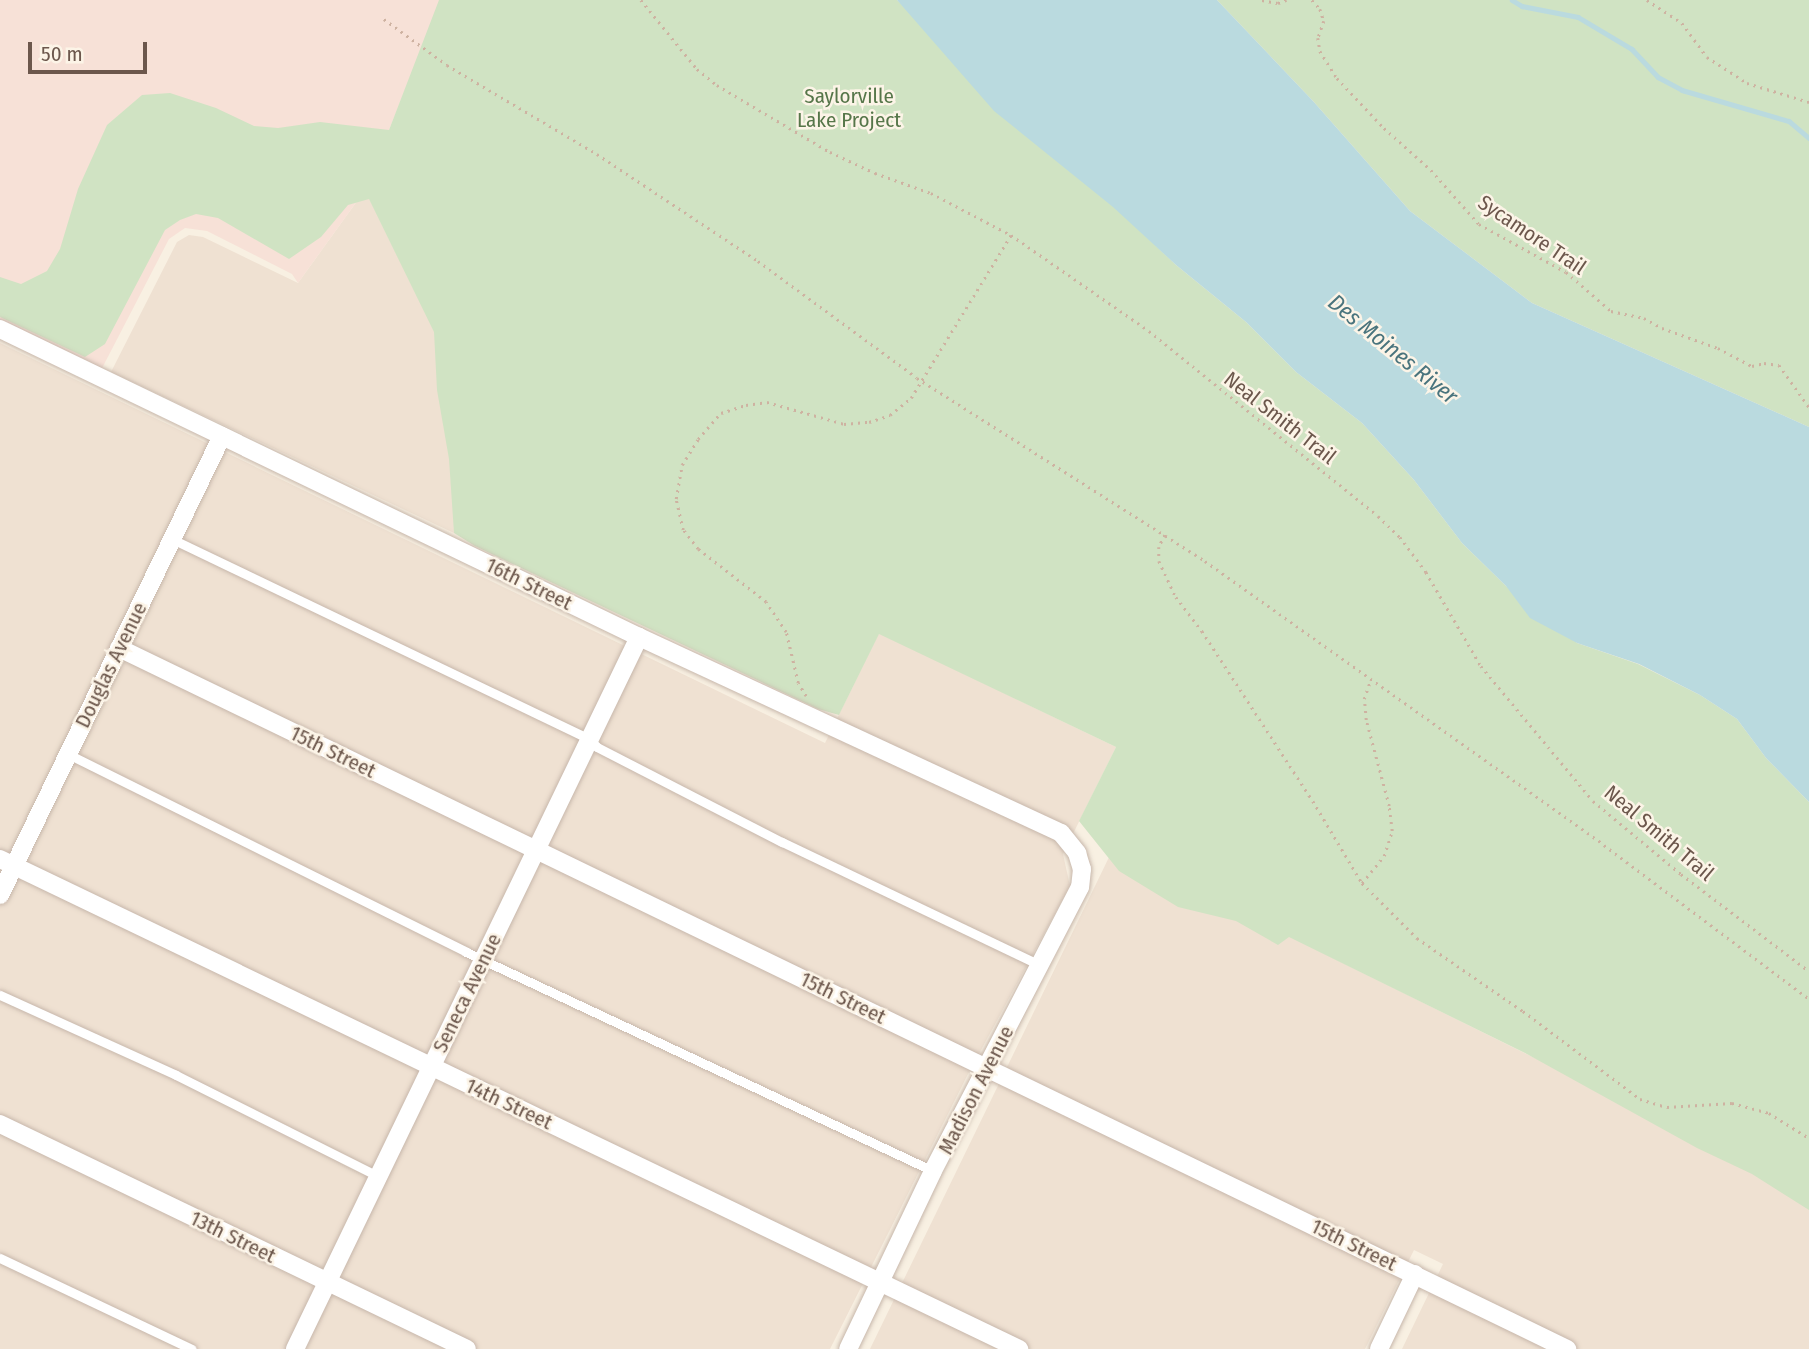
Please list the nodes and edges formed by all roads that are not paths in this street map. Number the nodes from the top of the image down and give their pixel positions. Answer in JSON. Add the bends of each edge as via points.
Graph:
{"nodes":[{"id":1,"x":3,"y":337,"type":"edge"},
{"id":2,"x":222,"y":436,"type":"junction"},
{"id":3,"x":172,"y":539,"type":"junction"},
{"id":4,"x":639,"y":637,"type":"junction"},
{"id":5,"x":119,"y":648,"type":"junction"},
{"id":6,"x":589,"y":739,"type":"junction"},
{"id":7,"x":68,"y":754,"type":"junction"},
{"id":8,"x":1061,"y":833,"type":"joint"},
{"id":9,"x":536,"y":850,"type":"junction"},
{"id":10,"x":7,"y":862,"type":"edge"},
{"id":11,"x":0,"y":895,"type":"edge"},
{"id":12,"x":483,"y":959,"type":"junction"},
{"id":13,"x":1041,"y":965,"type":"junction"},
{"id":14,"x":0,"y":995,"type":"edge"},
{"id":15,"x":431,"y":1067,"type":"junction"},
{"id":16,"x":986,"y":1067,"type":"junction"},
{"id":17,"x":0,"y":1124,"type":"edge"},
{"id":18,"x":933,"y":1171,"type":"junction"},
{"id":19,"x":379,"y":1176,"type":"junction"},
{"id":20,"x":0,"y":1258,"type":"edge"},
{"id":21,"x":1415,"y":1274,"type":"junction"},
{"id":22,"x":881,"y":1281,"type":"junction"},
{"id":23,"x":327,"y":1282,"type":"junction"},
{"id":24,"x":192,"y":1349,"type":"edge"},
{"id":25,"x":295,"y":1349,"type":"edge"},
{"id":26,"x":467,"y":1349,"type":"edge"},
{"id":27,"x":848,"y":1349,"type":"edge"},
{"id":28,"x":1019,"y":1349,"type":"edge"},
{"id":29,"x":1379,"y":1349,"type":"edge"},
{"id":30,"x":1567,"y":1349,"type":"edge"}],
"edges":[{"from":1,"to":2,"type":"street","name":"16th Street"},
{"from":2,"to":3,"type":"street","name":"Douglas Avenue"},
{"from":2,"to":4,"type":"street","name":"16th Street"},
{"from":3,"to":5,"type":"street","name":"Douglas Avenue"},
{"from":3,"to":6,"type":"lane"},
{"from":4,"to":6,"type":"street","name":"Seneca Avenue"},
{"from":4,"to":8,"type":"street","name":"16th Street"},
{"from":5,"to":7,"type":"street","name":"Douglas Avenue"},
{"from":5,"to":9,"type":"street","name":"15th Street"},
{"from":6,"to":9,"type":"street","name":"Seneca Avenue"},
{"from":6,"to":13,"type":"lane","via":[[782,842]]},
{"from":7,"to":10,"type":"street","name":"Douglas Avenue"},
{"from":7,"to":12,"type":"lane"},
{"from":8,"to":13,"type":"street","name":"Madison Avenue","via":[[1077,853],[1082,869],[1080,887]]},
{"from":9,"to":12,"type":"street","name":"Seneca Avenue"},
{"from":9,"to":16,"type":"street","name":"15th Street"},
{"from":10,"to":11,"type":"street","name":"Douglas Avenue"},
{"from":10,"to":15,"type":"street","name":"14th Street"},
{"from":12,"to":15,"type":"street","name":"Seneca Avenue"},
{"from":12,"to":18,"type":"lane"},
{"from":13,"to":16,"type":"street","name":"Madison Avenue"},
{"from":14,"to":19,"type":"lane","via":[[176,1074]]},
{"from":15,"to":19,"type":"street","name":"Seneca Avenue"},
{"from":15,"to":22,"type":"street","name":"14th Street"},
{"from":16,"to":18,"type":"street","name":"Madison Avenue"},
{"from":16,"to":21,"type":"street","name":"15th Street"},
{"from":17,"to":23,"type":"street","name":"13th Street"},
{"from":18,"to":22,"type":"street","name":"Madison Avenue"},
{"from":19,"to":23,"type":"street","name":"Seneca Avenue"},
{"from":20,"to":24,"type":"lane"},
{"from":21,"to":29,"type":"street"},
{"from":21,"to":30,"type":"street","name":"15th Street"},
{"from":22,"to":27,"type":"street","name":"Madison Avenue"},
{"from":22,"to":28,"type":"street","name":"14th Street"},
{"from":23,"to":25,"type":"street","name":"Seneca Avenue"},
{"from":23,"to":26,"type":"street","name":"13th Street"}]}
